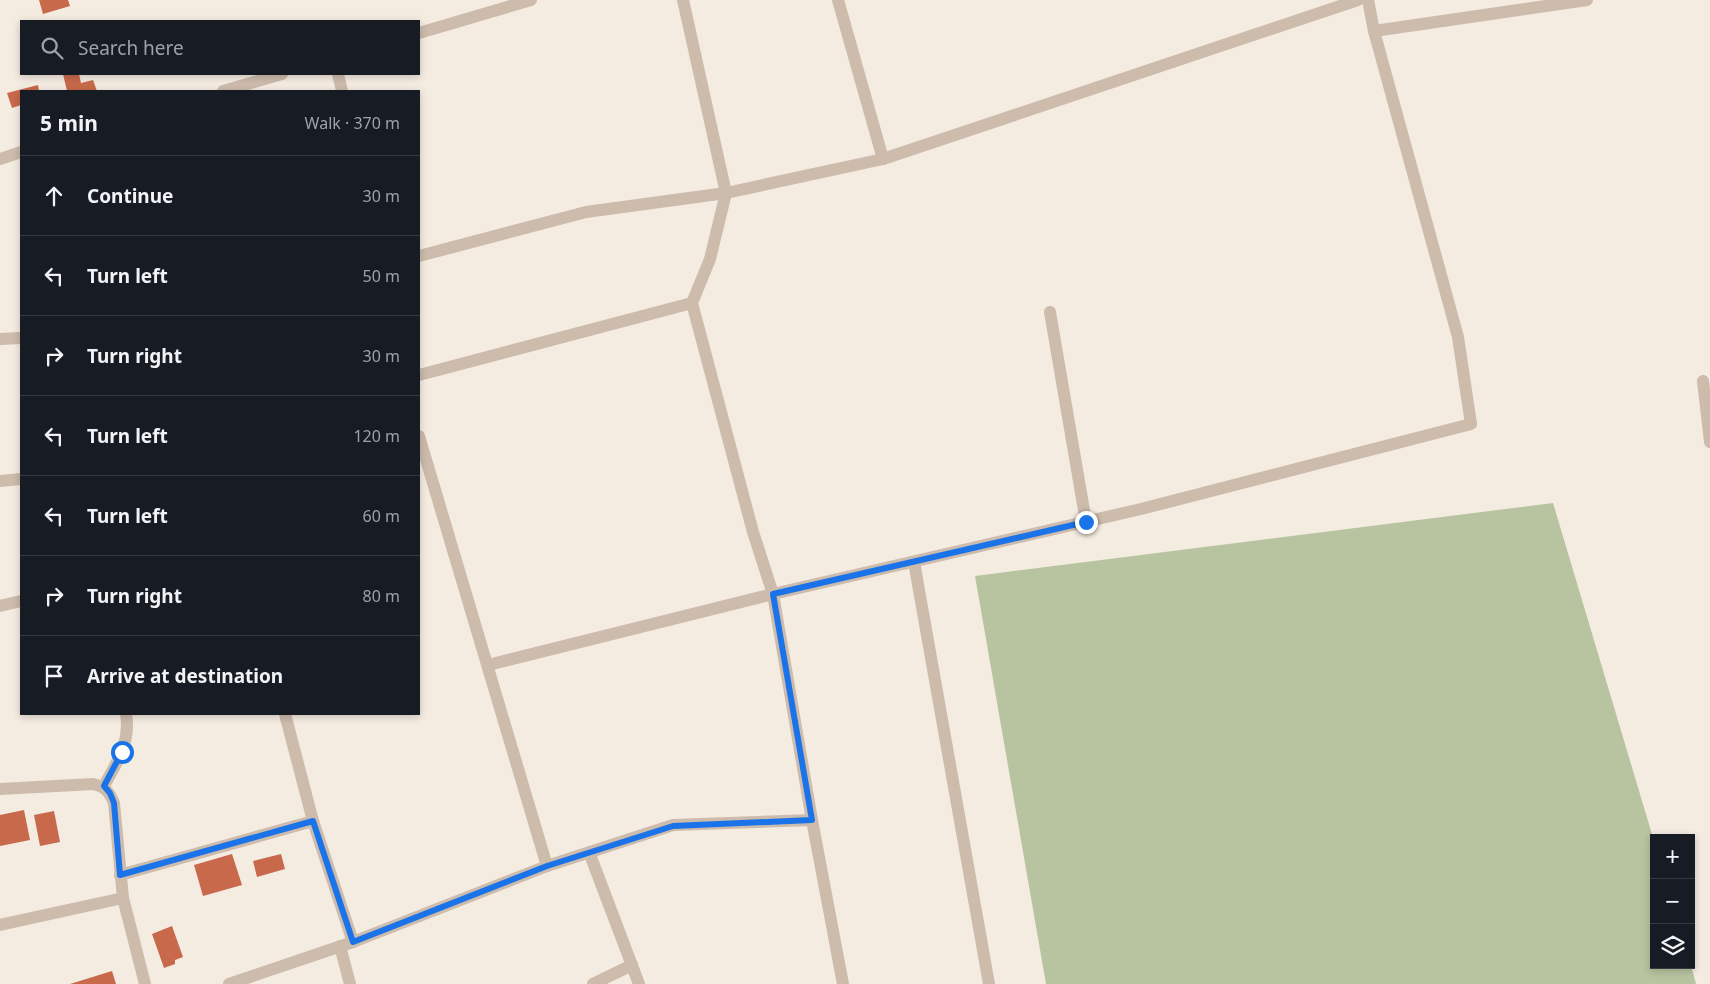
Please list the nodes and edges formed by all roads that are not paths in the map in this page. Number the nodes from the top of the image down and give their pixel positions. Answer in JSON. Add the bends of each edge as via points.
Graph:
{"nodes":[{"id":1,"x":531,"y":0,"type":"edge"},
{"id":2,"x":683,"y":0,"type":"edge"},
{"id":3,"x":838,"y":0,"type":"edge"},
{"id":4,"x":1358,"y":0,"type":"edge"},
{"id":5,"x":1368,"y":0,"type":"edge"},
{"id":6,"x":1587,"y":0,"type":"edge"},
{"id":7,"x":1374,"y":31,"type":"junction"},
{"id":8,"x":420,"y":33,"type":"edge"},
{"id":9,"x":279,"y":75,"type":"edge"},
{"id":10,"x":338,"y":75,"type":"edge"},
{"id":11,"x":226,"y":90,"type":"edge"},
{"id":12,"x":342,"y":90,"type":"edge"},
{"id":13,"x":20,"y":152,"type":"edge"},
{"id":14,"x":0,"y":159,"type":"edge"},
{"id":15,"x":883,"y":159,"type":"junction"},
{"id":16,"x":726,"y":193,"type":"junction"},
{"id":17,"x":420,"y":256,"type":"edge"},
{"id":18,"x":692,"y":303,"type":"junction"},
{"id":19,"x":1050,"y":312,"type":"dead end"},
{"id":20,"x":20,"y":338,"type":"edge"},
{"id":21,"x":0,"y":339,"type":"edge"},
{"id":22,"x":420,"y":374,"type":"edge"},
{"id":23,"x":1703,"y":381,"type":"dead end"},
{"id":24,"x":420,"y":441,"type":"edge"},
{"id":25,"x":1710,"y":442,"type":"edge"},
{"id":26,"x":20,"y":479,"type":"edge"},
{"id":27,"x":0,"y":481,"type":"edge"},
{"id":28,"x":1086,"y":522,"type":"junction"},
{"id":29,"x":914,"y":562,"type":"junction"},
{"id":30,"x":773,"y":594,"type":"junction"},
{"id":31,"x":20,"y":601,"type":"edge"},
{"id":32,"x":0,"y":606,"type":"edge"},
{"id":33,"x":488,"y":664,"type":"junction"},
{"id":34,"x":126,"y":715,"type":"edge"},
{"id":35,"x":285,"y":715,"type":"edge"},
{"id":36,"x":104,"y":786,"type":"junction"},
{"id":37,"x":0,"y":789,"type":"edge"},
{"id":38,"x":812,"y":820,"type":"junction"},
{"id":39,"x":313,"y":821,"type":"junction"},
{"id":40,"x":588,"y":852,"type":"junction"},
{"id":41,"x":547,"y":866,"type":"junction"},
{"id":42,"x":120,"y":875,"type":"junction"},
{"id":43,"x":122,"y":898,"type":"junction"},
{"id":44,"x":0,"y":925,"type":"edge"},
{"id":45,"x":353,"y":942,"type":"junction"},
{"id":46,"x":340,"y":946,"type":"junction"},
{"id":47,"x":632,"y":965,"type":"junction"},
{"id":48,"x":145,"y":984,"type":"edge"},
{"id":49,"x":229,"y":984,"type":"edge"},
{"id":50,"x":350,"y":984,"type":"edge"},
{"id":51,"x":593,"y":984,"type":"edge"},
{"id":52,"x":639,"y":984,"type":"edge"},
{"id":53,"x":844,"y":984,"type":"edge"},
{"id":54,"x":989,"y":984,"type":"edge"}],
"edges":[{"from":1,"to":8,"type":"street"},
{"from":2,"to":16,"type":"street"},
{"from":3,"to":15,"type":"street"},
{"from":4,"to":15,"type":"street"},
{"from":5,"to":7,"type":"street"},
{"from":6,"to":7,"type":"street"},
{"from":7,"to":28,"type":"street","via":[[1458,337],[1471,424]]},
{"from":9,"to":11,"type":"street"},
{"from":10,"to":12,"type":"street"},
{"from":13,"to":14,"type":"street"},
{"from":15,"to":16,"type":"street"},
{"from":16,"to":17,"type":"street","via":[[586,212]]},
{"from":16,"to":18,"type":"street","via":[[710,259]]},
{"from":18,"to":22,"type":"street"},
{"from":18,"to":30,"type":"street","via":[[753,532]]},
{"from":19,"to":28,"type":"street"},
{"from":20,"to":21,"type":"street"},
{"from":23,"to":25,"type":"street"},
{"from":24,"to":33,"type":"street"},
{"from":26,"to":27,"type":"street"},
{"from":28,"to":29,"type":"street"},
{"from":29,"to":30,"type":"street"},
{"from":29,"to":54,"type":"street"},
{"from":30,"to":33,"type":"street"},
{"from":30,"to":38,"type":"street"},
{"from":31,"to":32,"type":"street"},
{"from":33,"to":41,"type":"street"},
{"from":34,"to":36,"type":"street","via":[[127,740]]},
{"from":35,"to":39,"type":"street"},
{"from":36,"to":37,"type":"street"},
{"from":36,"to":42,"type":"street","via":[[114,803]]},
{"from":38,"to":40,"type":"street","via":[[673,826]]},
{"from":38,"to":53,"type":"street"},
{"from":39,"to":42,"type":"street"},
{"from":39,"to":45,"type":"street"},
{"from":40,"to":41,"type":"street"},
{"from":40,"to":47,"type":"street"},
{"from":41,"to":45,"type":"street"},
{"from":42,"to":43,"type":"street"},
{"from":43,"to":44,"type":"street"},
{"from":43,"to":48,"type":"street"},
{"from":45,"to":46,"type":"street"},
{"from":46,"to":49,"type":"street"},
{"from":46,"to":50,"type":"street"},
{"from":47,"to":51,"type":"street"},
{"from":47,"to":52,"type":"street"}]}
